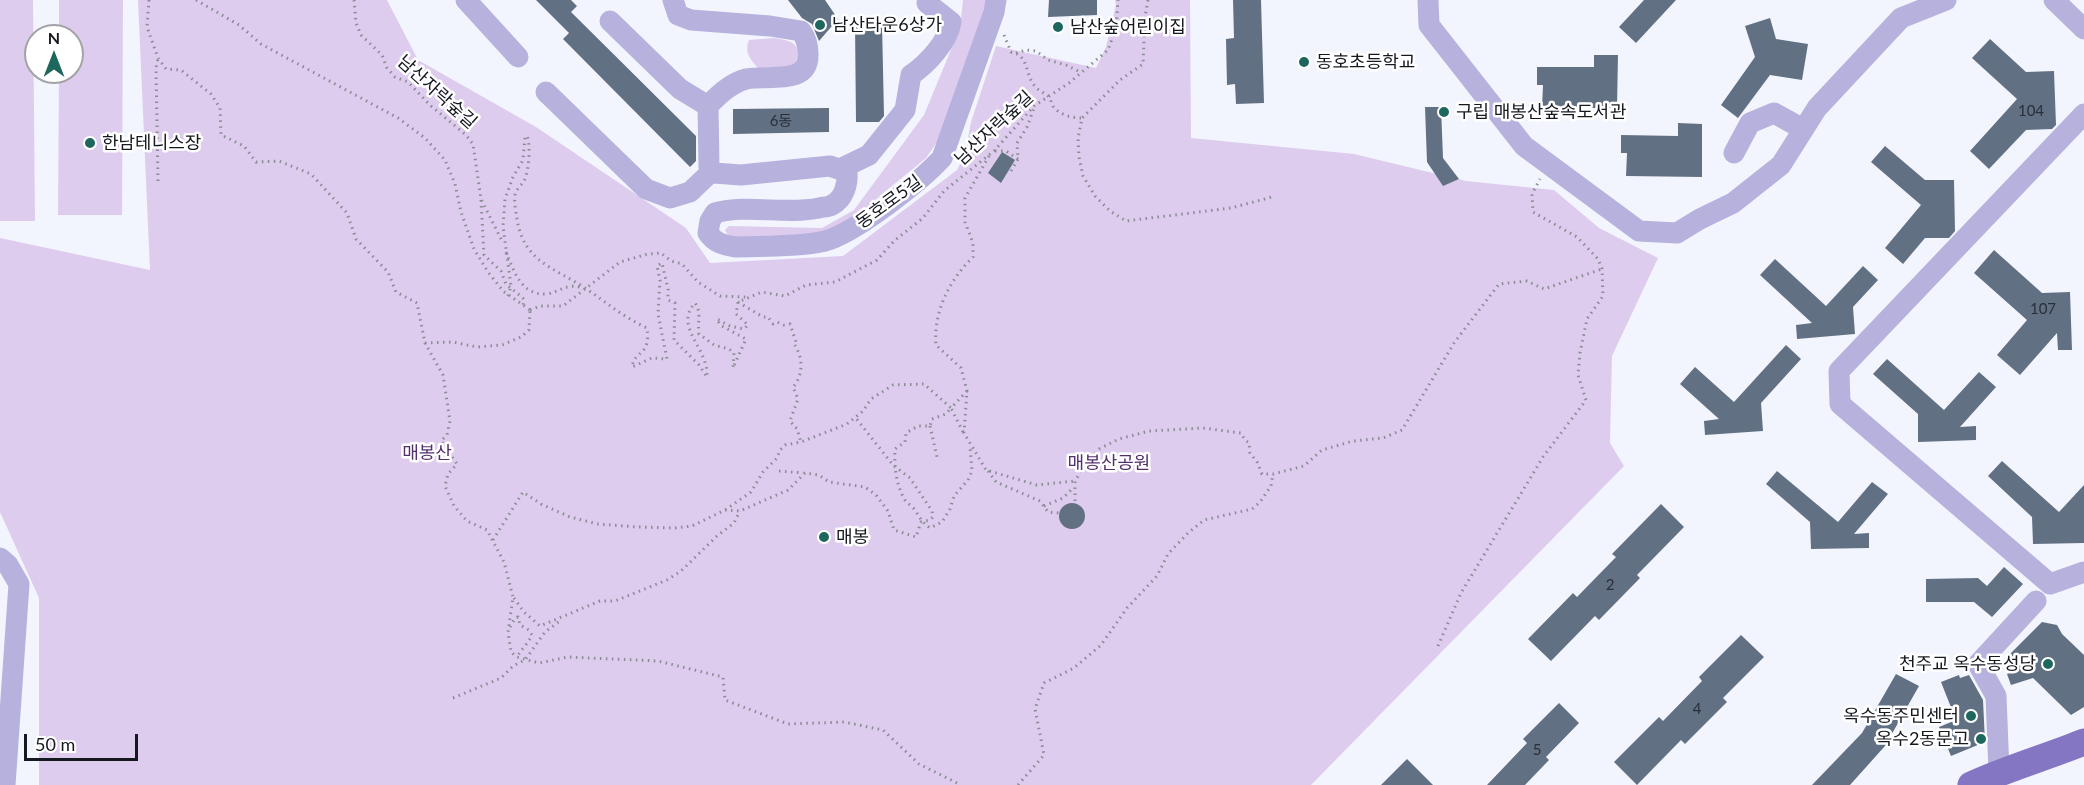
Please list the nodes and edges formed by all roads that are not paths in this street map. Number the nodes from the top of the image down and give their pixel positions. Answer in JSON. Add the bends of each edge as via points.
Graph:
{"nodes":[{"id":1,"x":466,"y":0,"type":"edge"},
{"id":2,"x":672,"y":0,"type":"edge"},
{"id":3,"x":996,"y":0,"type":"edge"},
{"id":4,"x":1428,"y":0,"type":"edge"},
{"id":5,"x":1946,"y":0,"type":"edge"},
{"id":6,"x":2054,"y":0,"type":"edge"},
{"id":7,"x":927,"y":3,"type":"dead end"},
{"id":8,"x":610,"y":21,"type":"dead end"},
{"id":9,"x":2084,"y":29,"type":"edge"},
{"id":10,"x":518,"y":57,"type":"dead end"},
{"id":11,"x":546,"y":92,"type":"dead end"},
{"id":12,"x":708,"y":106,"type":"junction"},
{"id":13,"x":2084,"y":114,"type":"edge"},
{"id":14,"x":1803,"y":129,"type":"junction"},
{"id":15,"x":1734,"y":153,"type":"dead end"},
{"id":16,"x":840,"y":169,"type":"junction"},
{"id":17,"x":712,"y":171,"type":"junction"},
{"id":18,"x":0,"y":558,"type":"edge"},
{"id":19,"x":2084,"y":572,"type":"edge"},
{"id":20,"x":2036,"y":601,"type":"dead end"},
{"id":21,"x":2084,"y":742,"type":"edge"},
{"id":22,"x":1999,"y":772,"type":"junction"},
{"id":23,"x":5,"y":785,"type":"edge"},
{"id":24,"x":1971,"y":785,"type":"edge"}],
"edges":[{"from":1,"to":10,"type":"street"},
{"from":2,"to":12,"type":"street","via":[[678,15],[691,20],[770,26],[801,32],[805,37],[805,67],[792,76],[748,78],[727,89]]},
{"from":3,"to":16,"type":"street","name":"동호로5길","via":[[942,158],[930,172],[840,237],[822,242],[736,247],[713,241],[708,233],[715,213],[831,206],[848,182],[847,172]]},
{"from":4,"to":14,"type":"street","via":[[1429,25],[1524,146],[1639,231],[1677,233],[1733,203],[1781,165]]},
{"from":5,"to":14,"type":"street","via":[[1901,18],[1817,108]]},
{"from":6,"to":9,"type":"street"},
{"from":7,"to":16,"type":"street","via":[[951,22],[950,32],[911,75],[905,110],[869,155]]},
{"from":8,"to":12,"type":"street","via":[[680,89]]},
{"from":11,"to":17,"type":"street","via":[[646,189],[670,198],[690,192]]},
{"from":12,"to":17,"type":"street"},
{"from":13,"to":19,"type":"street","via":[[1839,371],[1840,404],[2050,584]]},
{"from":14,"to":15,"type":"street","via":[[1774,113],[1750,123]]},
{"from":16,"to":17,"type":"street","via":[[830,166],[741,175]]},
{"from":18,"to":23,"type":"street","via":[[19,584]]},
{"from":20,"to":22,"type":"street","via":[[1978,664],[1996,696]]},
{"from":21,"to":22,"type":"main road"},
{"from":22,"to":24,"type":"main road"}]}
